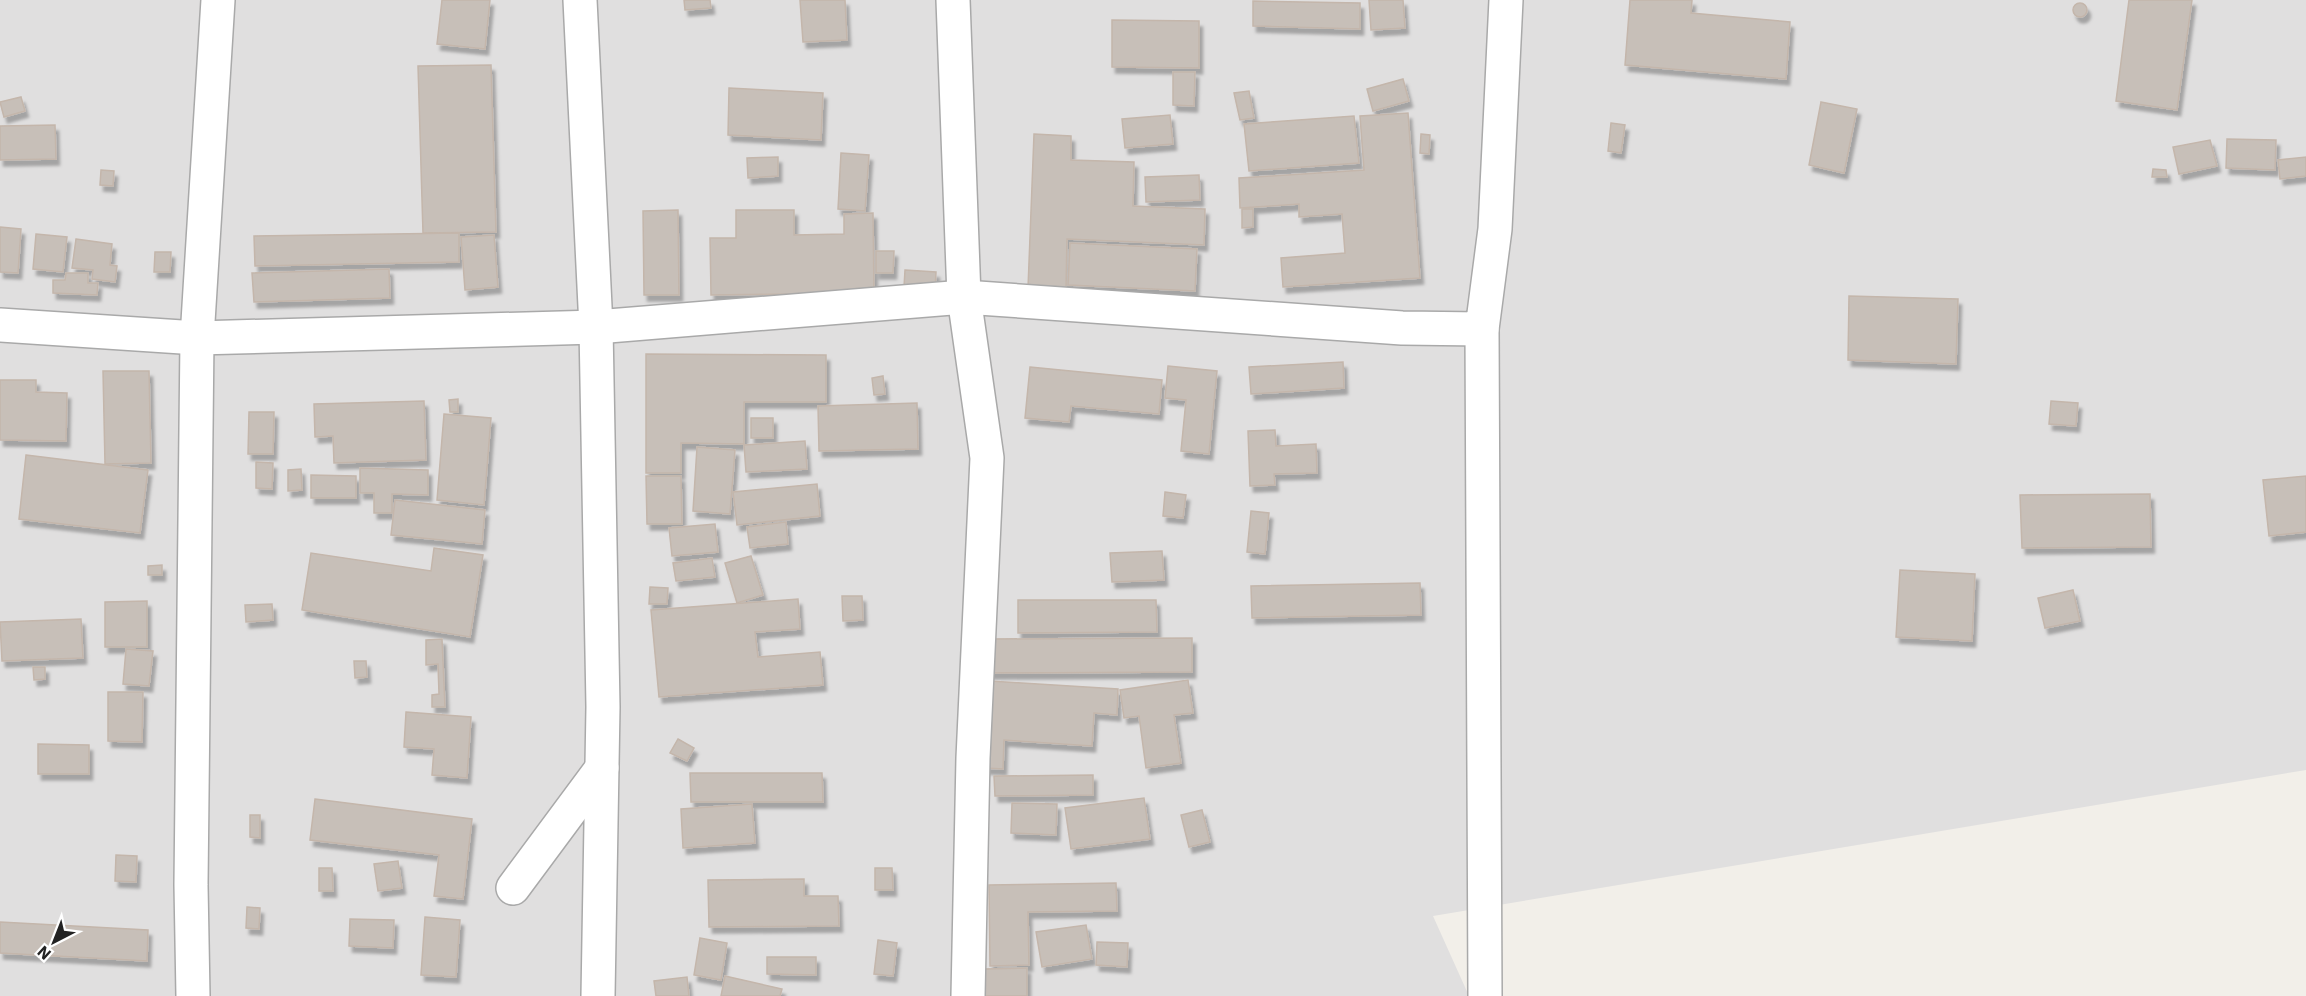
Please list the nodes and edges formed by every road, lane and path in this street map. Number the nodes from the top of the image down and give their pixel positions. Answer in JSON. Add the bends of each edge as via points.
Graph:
{"nodes":[{"id":1,"x":218,"y":0,"type":"edge"},
{"id":2,"x":580,"y":0,"type":"edge"},
{"id":3,"x":953,"y":0,"type":"edge"},
{"id":4,"x":1506,"y":0,"type":"edge"},
{"id":5,"x":964,"y":297,"type":"junction"},
{"id":6,"x":0,"y":325,"type":"edge"},
{"id":7,"x":596,"y":327,"type":"junction"},
{"id":8,"x":1482,"y":329,"type":"junction"},
{"id":9,"x":197,"y":338,"type":"junction"},
{"id":10,"x":602,"y":768,"type":"junction"},
{"id":11,"x":513,"y":888,"type":"dead end"},
{"id":12,"x":193,"y":996,"type":"edge"},
{"id":13,"x":598,"y":996,"type":"edge"},
{"id":14,"x":968,"y":996,"type":"edge"},
{"id":15,"x":1485,"y":996,"type":"edge"}],
"edges":[{"from":1,"to":9,"type":"street"},
{"from":2,"to":7,"type":"street"},
{"from":3,"to":5,"type":"street"},
{"from":4,"to":8,"type":"street","via":[[1495,229]]},
{"from":5,"to":7,"type":"street"},
{"from":5,"to":8,"type":"street","via":[[1401,328]]},
{"from":5,"to":14,"type":"street","via":[[987,458],[973,758]]},
{"from":6,"to":9,"type":"street"},
{"from":7,"to":9,"type":"street"},
{"from":7,"to":10,"type":"street"},
{"from":8,"to":15,"type":"street"},
{"from":9,"to":12,"type":"street"},
{"from":10,"to":11,"type":"street"},
{"from":10,"to":13,"type":"street"}]}
